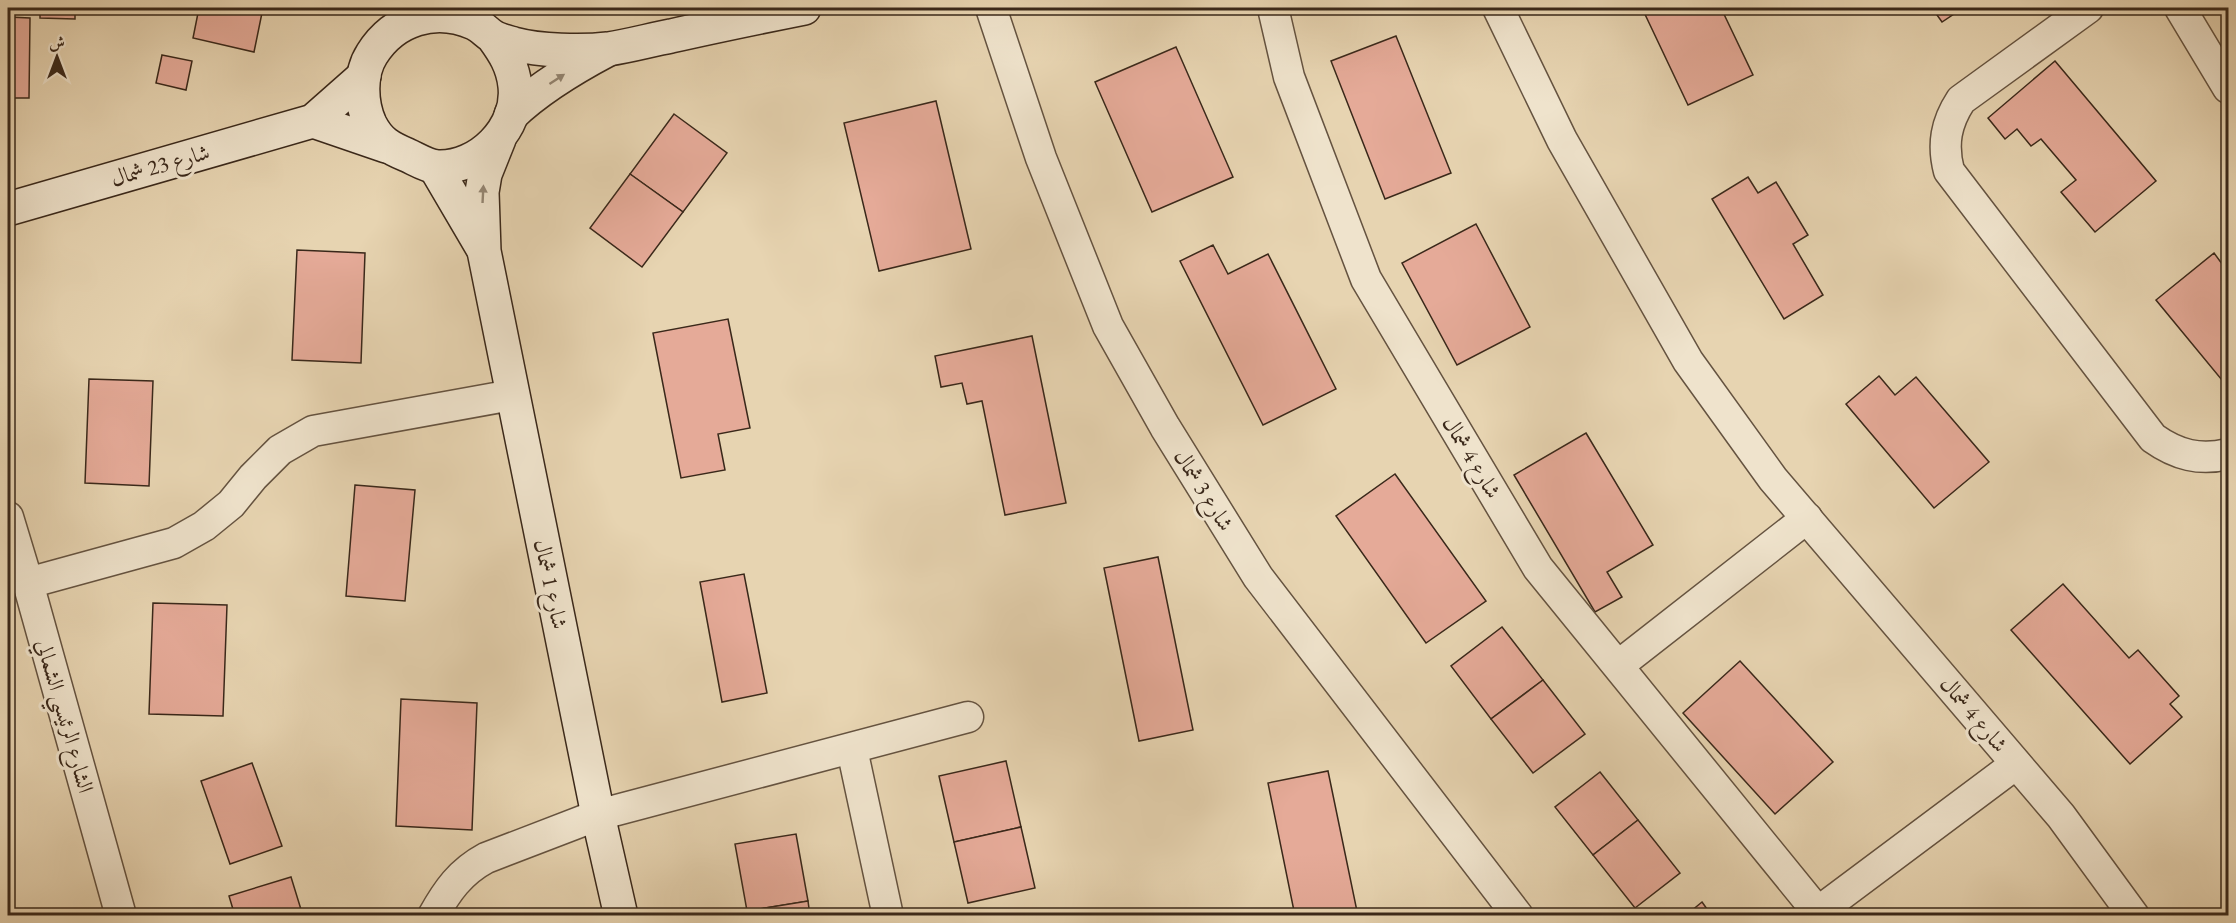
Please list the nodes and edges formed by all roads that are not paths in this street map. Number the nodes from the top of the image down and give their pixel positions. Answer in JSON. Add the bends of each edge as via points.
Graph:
{"nodes":[{"id":1,"x":386,"y":8,"type":"edge"},
{"id":2,"x":804,"y":8,"type":"edge"},
{"id":3,"x":991,"y":8,"type":"edge"},
{"id":4,"x":1273,"y":8,"type":"edge"},
{"id":5,"x":1498,"y":8,"type":"edge"},
{"id":6,"x":2088,"y":8,"type":"edge"},
{"id":7,"x":2180,"y":8,"type":"edge"},
{"id":8,"x":451,"y":12,"type":"edge"},
{"id":9,"x":493,"y":37,"type":"junction"},
{"id":10,"x":381,"y":41,"type":"junction"},
{"id":11,"x":608,"y":49,"type":"junction"},
{"id":12,"x":364,"y":76,"type":"junction"},
{"id":13,"x":2229,"y":88,"type":"edge"},
{"id":14,"x":314,"y":121,"type":"junction"},
{"id":15,"x":505,"y":127,"type":"junction"},
{"id":16,"x":386,"y":146,"type":"junction"},
{"id":17,"x":435,"y":167,"type":"junction"},
{"id":18,"x":8,"y":209,"type":"edge"},
{"id":19,"x":484,"y":251,"type":"junction"},
{"id":20,"x":512,"y":395,"type":"junction"},
{"id":21,"x":2229,"y":454,"type":"edge"},
{"id":22,"x":8,"y":517,"type":"edge"},
{"id":23,"x":1807,"y":518,"type":"junction"},
{"id":24,"x":28,"y":583,"type":"junction"},
{"id":25,"x":1619,"y":665,"type":"junction"},
{"id":26,"x":968,"y":717,"type":"dead end"},
{"id":27,"x":852,"y":749,"type":"junction"},
{"id":28,"x":2016,"y":764,"type":"junction"},
{"id":29,"x":598,"y":815,"type":"junction"},
{"id":30,"x":1819,"y":914,"type":"edge"},
{"id":31,"x":121,"y":915,"type":"edge"},
{"id":32,"x":433,"y":915,"type":"edge"},
{"id":33,"x":621,"y":915,"type":"edge"},
{"id":34,"x":888,"y":915,"type":"edge"},
{"id":35,"x":1518,"y":915,"type":"edge"},
{"id":36,"x":2134,"y":915,"type":"edge"}],
"edges":[{"from":1,"to":10,"type":"street"},
{"from":2,"to":11,"type":"street"},
{"from":3,"to":35,"type":"street","name":"شارع 3 شمال","via":[[1041,158],[1108,326],[1165,427],[1258,577]]},
{"from":4,"to":25,"type":"street","name":"شارع 4 شمال","via":[[1288,77],[1366,279],[1538,568]]},
{"from":5,"to":23,"type":"street","name":"شارع 4 شمال","via":[[1562,140],[1688,361],[1773,479]]},
{"from":6,"to":21,"type":"street","via":[[1961,100],[1950,119],[1945,141],[1949,171],[2153,438],[2183,455],[2200,458]]},
{"from":7,"to":13,"type":"street"},
{"from":8,"to":9,"type":"street"},
{"from":8,"to":10,"type":"street","via":[[402,24]]},
{"from":9,"to":11,"type":"street","via":[[544,48]]},
{"from":9,"to":15,"type":"street","via":[[509,60],[515,87]]},
{"from":10,"to":12,"type":"street"},
{"from":15,"to":11,"type":"street","one_way":true,"via":[[526,100]]},
{"from":12,"to":14,"type":"street","name":"شارع 23 شمال"},
{"from":12,"to":16,"type":"street","via":[[363,101],[371,125]]},
{"from":14,"to":16,"type":"street"},
{"from":14,"to":18,"type":"street","name":"شارع 23 شمال"},
{"from":15,"to":17,"type":"street","via":[[481,154],[459,164]]},
{"from":19,"to":15,"type":"street","name":"شارع 1 شمال","one_way":true,"via":[[484,174]]},
{"from":16,"to":17,"type":"street"},
{"from":17,"to":19,"type":"street","name":"شارع 1 شمال"},
{"from":19,"to":20,"type":"street","name":"شارع 1 شمال"},
{"from":20,"to":24,"type":"street","via":[[314,431],[280,450],[231,504],[174,543]]},
{"from":20,"to":29,"type":"street","name":"شارع 1 شمال"},
{"from":22,"to":24,"type":"street","name":"الشارع الرئيسي الشمالي"},
{"from":23,"to":25,"type":"street"},
{"from":23,"to":28,"type":"street","name":"شارع 4 شمال"},
{"from":24,"to":31,"type":"street","name":"الشارع الرئيسي الشمالي"},
{"from":25,"to":30,"type":"street","name":"شارع 4 شمال"},
{"from":26,"to":27,"type":"street"},
{"from":27,"to":29,"type":"street"},
{"from":27,"to":34,"type":"street"},
{"from":28,"to":30,"type":"street"},
{"from":28,"to":36,"type":"street","name":"شارع 4 شمال","via":[[2061,816]]},
{"from":29,"to":32,"type":"street","via":[[471,866],[448,890]]},
{"from":29,"to":33,"type":"street","name":"شارع 1 شمال"}]}
